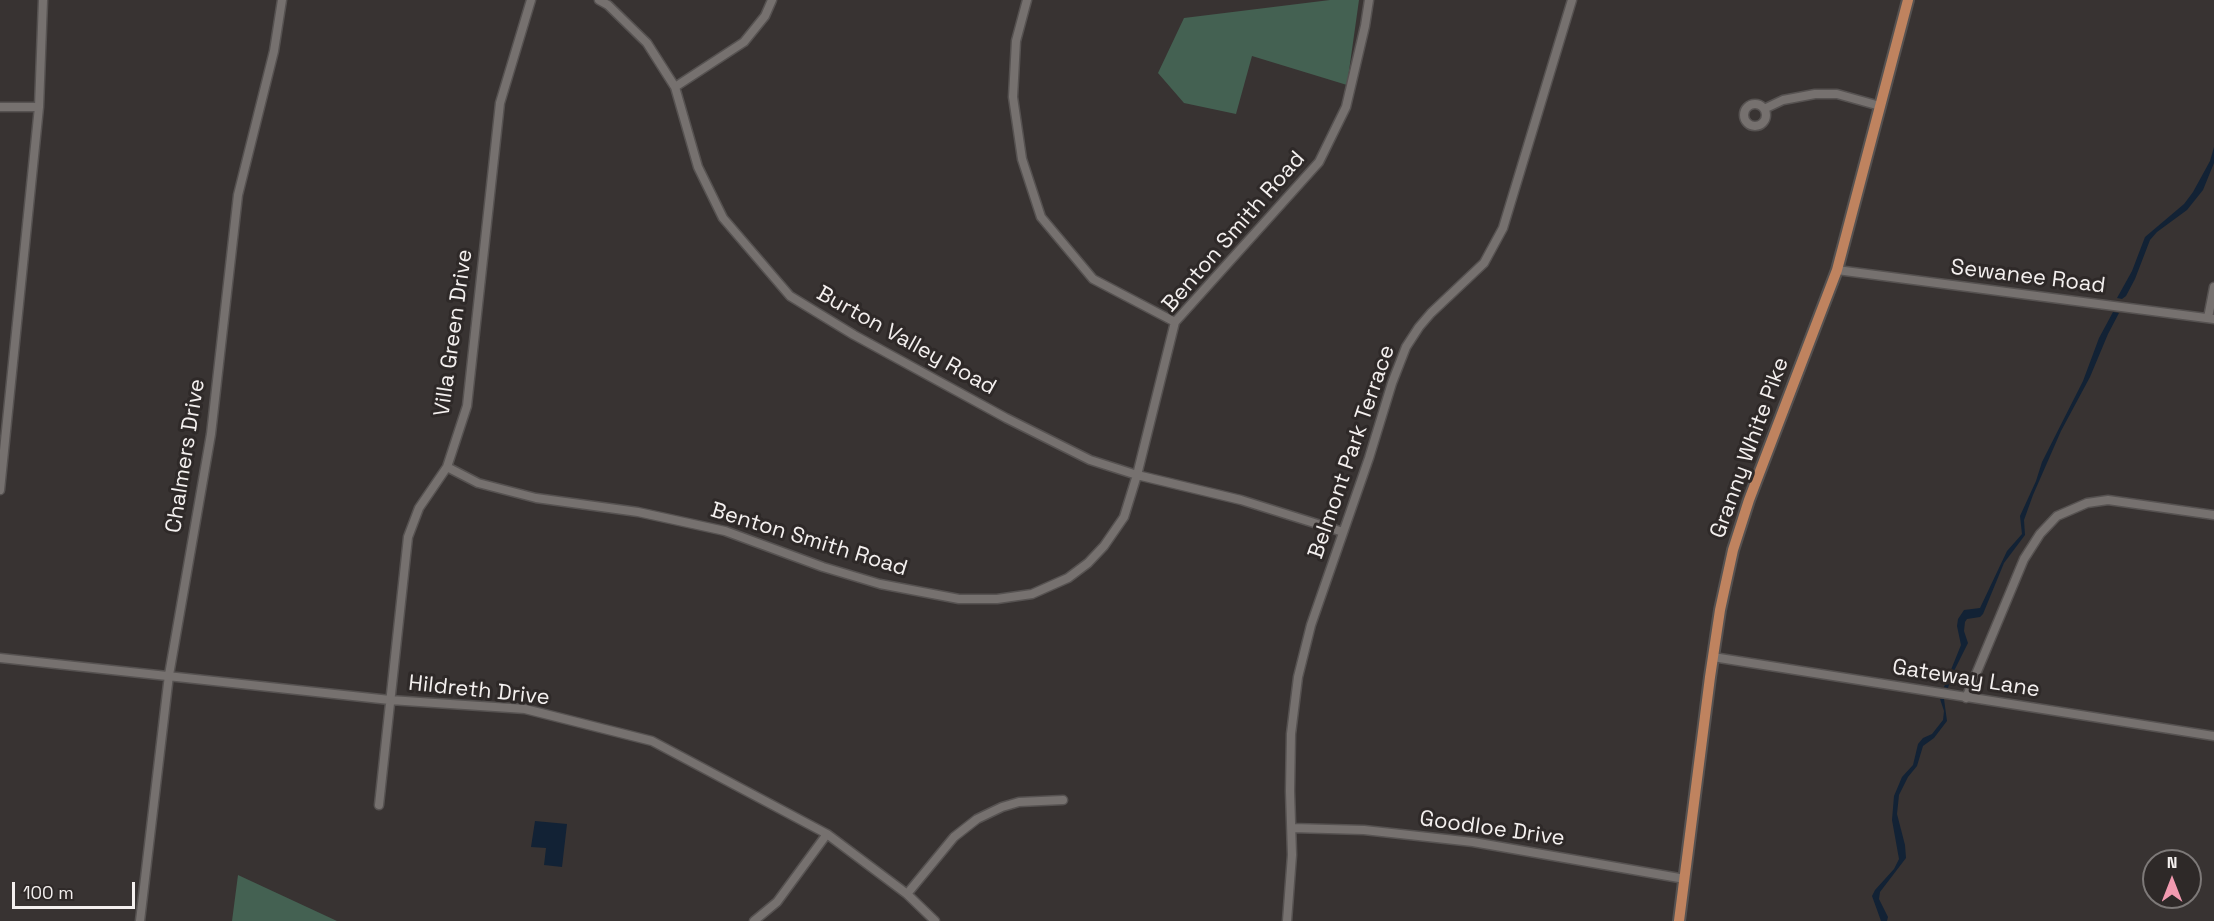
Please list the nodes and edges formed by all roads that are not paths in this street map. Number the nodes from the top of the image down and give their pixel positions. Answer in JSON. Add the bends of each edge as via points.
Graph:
{"nodes":[{"id":1,"x":43,"y":0,"type":"edge"},
{"id":2,"x":282,"y":0,"type":"edge"},
{"id":3,"x":531,"y":0,"type":"edge"},
{"id":4,"x":599,"y":0,"type":"edge"},
{"id":5,"x":772,"y":0,"type":"edge"},
{"id":6,"x":1027,"y":0,"type":"edge"},
{"id":7,"x":1369,"y":0,"type":"edge"},
{"id":8,"x":1572,"y":0,"type":"edge"},
{"id":9,"x":1908,"y":0,"type":"edge"},
{"id":10,"x":675,"y":87,"type":"junction"},
{"id":11,"x":0,"y":106,"type":"edge"},
{"id":12,"x":1880,"y":106,"type":"junction"},
{"id":13,"x":39,"y":107,"type":"junction"},
{"id":14,"x":1764,"y":109,"type":"dead end"},
{"id":15,"x":1837,"y":270,"type":"junction"},
{"id":16,"x":2214,"y":287,"type":"edge"},
{"id":17,"x":2211,"y":319,"type":"edge"},
{"id":18,"x":1175,"y":322,"type":"junction"},
{"id":19,"x":447,"y":467,"type":"junction"},
{"id":20,"x":1137,"y":475,"type":"junction"},
{"id":21,"x":0,"y":490,"type":"edge"},
{"id":22,"x":2214,"y":515,"type":"edge"},
{"id":23,"x":1343,"y":532,"type":"junction"},
{"id":24,"x":1713,"y":657,"type":"junction"},
{"id":25,"x":0,"y":658,"type":"edge"},
{"id":26,"x":169,"y":675,"type":"junction"},
{"id":27,"x":1966,"y":698,"type":"junction"},
{"id":28,"x":390,"y":700,"type":"junction"},
{"id":29,"x":2214,"y":736,"type":"edge"},
{"id":30,"x":1063,"y":800,"type":"dead end"},
{"id":31,"x":379,"y":805,"type":"dead end"},
{"id":32,"x":1292,"y":828,"type":"junction"},
{"id":33,"x":827,"y":834,"type":"junction"},
{"id":34,"x":1685,"y":879,"type":"junction"},
{"id":35,"x":907,"y":894,"type":"junction"},
{"id":36,"x":140,"y":921,"type":"edge"},
{"id":37,"x":754,"y":921,"type":"edge"},
{"id":38,"x":935,"y":921,"type":"edge"},
{"id":39,"x":1287,"y":921,"type":"edge"},
{"id":40,"x":1679,"y":921,"type":"edge"}],
"edges":[{"from":1,"to":13,"type":"street"},
{"from":2,"to":26,"type":"street","name":"Chalmers Drive","via":[[274,51],[238,195],[211,434]]},
{"from":3,"to":19,"type":"street","name":"Villa Green Drive","via":[[500,103],[467,406]]},
{"from":4,"to":10,"type":"street","name":"Burton Valley Road","via":[[647,44]]},
{"from":5,"to":10,"type":"street","via":[[765,16],[744,42]]},
{"from":6,"to":18,"type":"street","via":[[1016,41],[1013,98],[1022,159],[1041,217],[1093,279]]},
{"from":7,"to":18,"type":"street","name":"Benton Smith Road","via":[[1346,107],[1319,162]]},
{"from":8,"to":23,"type":"street","name":"Belmont Park Terrace","via":[[1503,228],[1484,263],[1431,313],[1406,347]]},
{"from":9,"to":12,"type":"main road","name":"Granny White Pike"},
{"from":10,"to":20,"type":"street","name":"Burton Valley Road","via":[[697,165],[723,218],[790,296],[1006,418],[1090,460]]},
{"from":11,"to":13,"type":"street"},
{"from":12,"to":14,"type":"street","via":[[1837,94],[1815,94],[1783,100]]},
{"from":12,"to":15,"type":"main road","name":"Granny White Pike"},
{"from":13,"to":21,"type":"street"},
{"from":15,"to":17,"type":"street","name":"Sewanee Road"},
{"from":15,"to":24,"type":"main road","name":"Granny White Pike","via":[[1737,536]]},
{"from":16,"to":17,"type":"street"},
{"from":18,"to":20,"type":"street","name":"Benton Smith Road"},
{"from":19,"to":20,"type":"street","name":"Benton Smith Road","via":[[478,483],[536,498],[638,512],[725,531],[880,584],[959,600],[1032,594],[1068,578],[1088,563],[1124,517]]},
{"from":19,"to":28,"type":"street","name":"Villa Green Drive","via":[[419,508],[408,537]]},
{"from":20,"to":23,"type":"street","name":"Burton Valley Road","via":[[1241,500]]},
{"from":22,"to":27,"type":"street","via":[[2108,500],[2086,503],[2057,516],[2024,560]]},
{"from":23,"to":32,"type":"street","name":"Belmont Park Terrace","via":[[1298,677],[1290,757]]},
{"from":24,"to":27,"type":"street","name":"Gateway Lane"},
{"from":24,"to":34,"type":"main road","name":"Granny White Pike"},
{"from":25,"to":26,"type":"street","name":"Hildreth Drive"},
{"from":26,"to":28,"type":"street","name":"Hildreth Drive"},
{"from":26,"to":36,"type":"street","name":"Chalmers Drive"},
{"from":27,"to":29,"type":"street","name":"Gateway Lane"},
{"from":28,"to":31,"type":"street","name":"Villa Green Drive"},
{"from":28,"to":33,"type":"street","name":"Hildreth Drive","via":[[525,709],[652,741]]},
{"from":30,"to":35,"type":"street","via":[[1010,804],[977,819],[954,837]]},
{"from":32,"to":34,"type":"street","name":"Goodloe Drive","via":[[1364,830],[1473,842]]},
{"from":32,"to":39,"type":"street","name":"Belmont Park Terrace"},
{"from":33,"to":35,"type":"street","name":"Hildreth Drive"},
{"from":33,"to":37,"type":"street","via":[[777,902]]},
{"from":34,"to":40,"type":"main road","name":"Granny White Pike"},
{"from":35,"to":38,"type":"street","name":"Hildreth Drive"}]}
